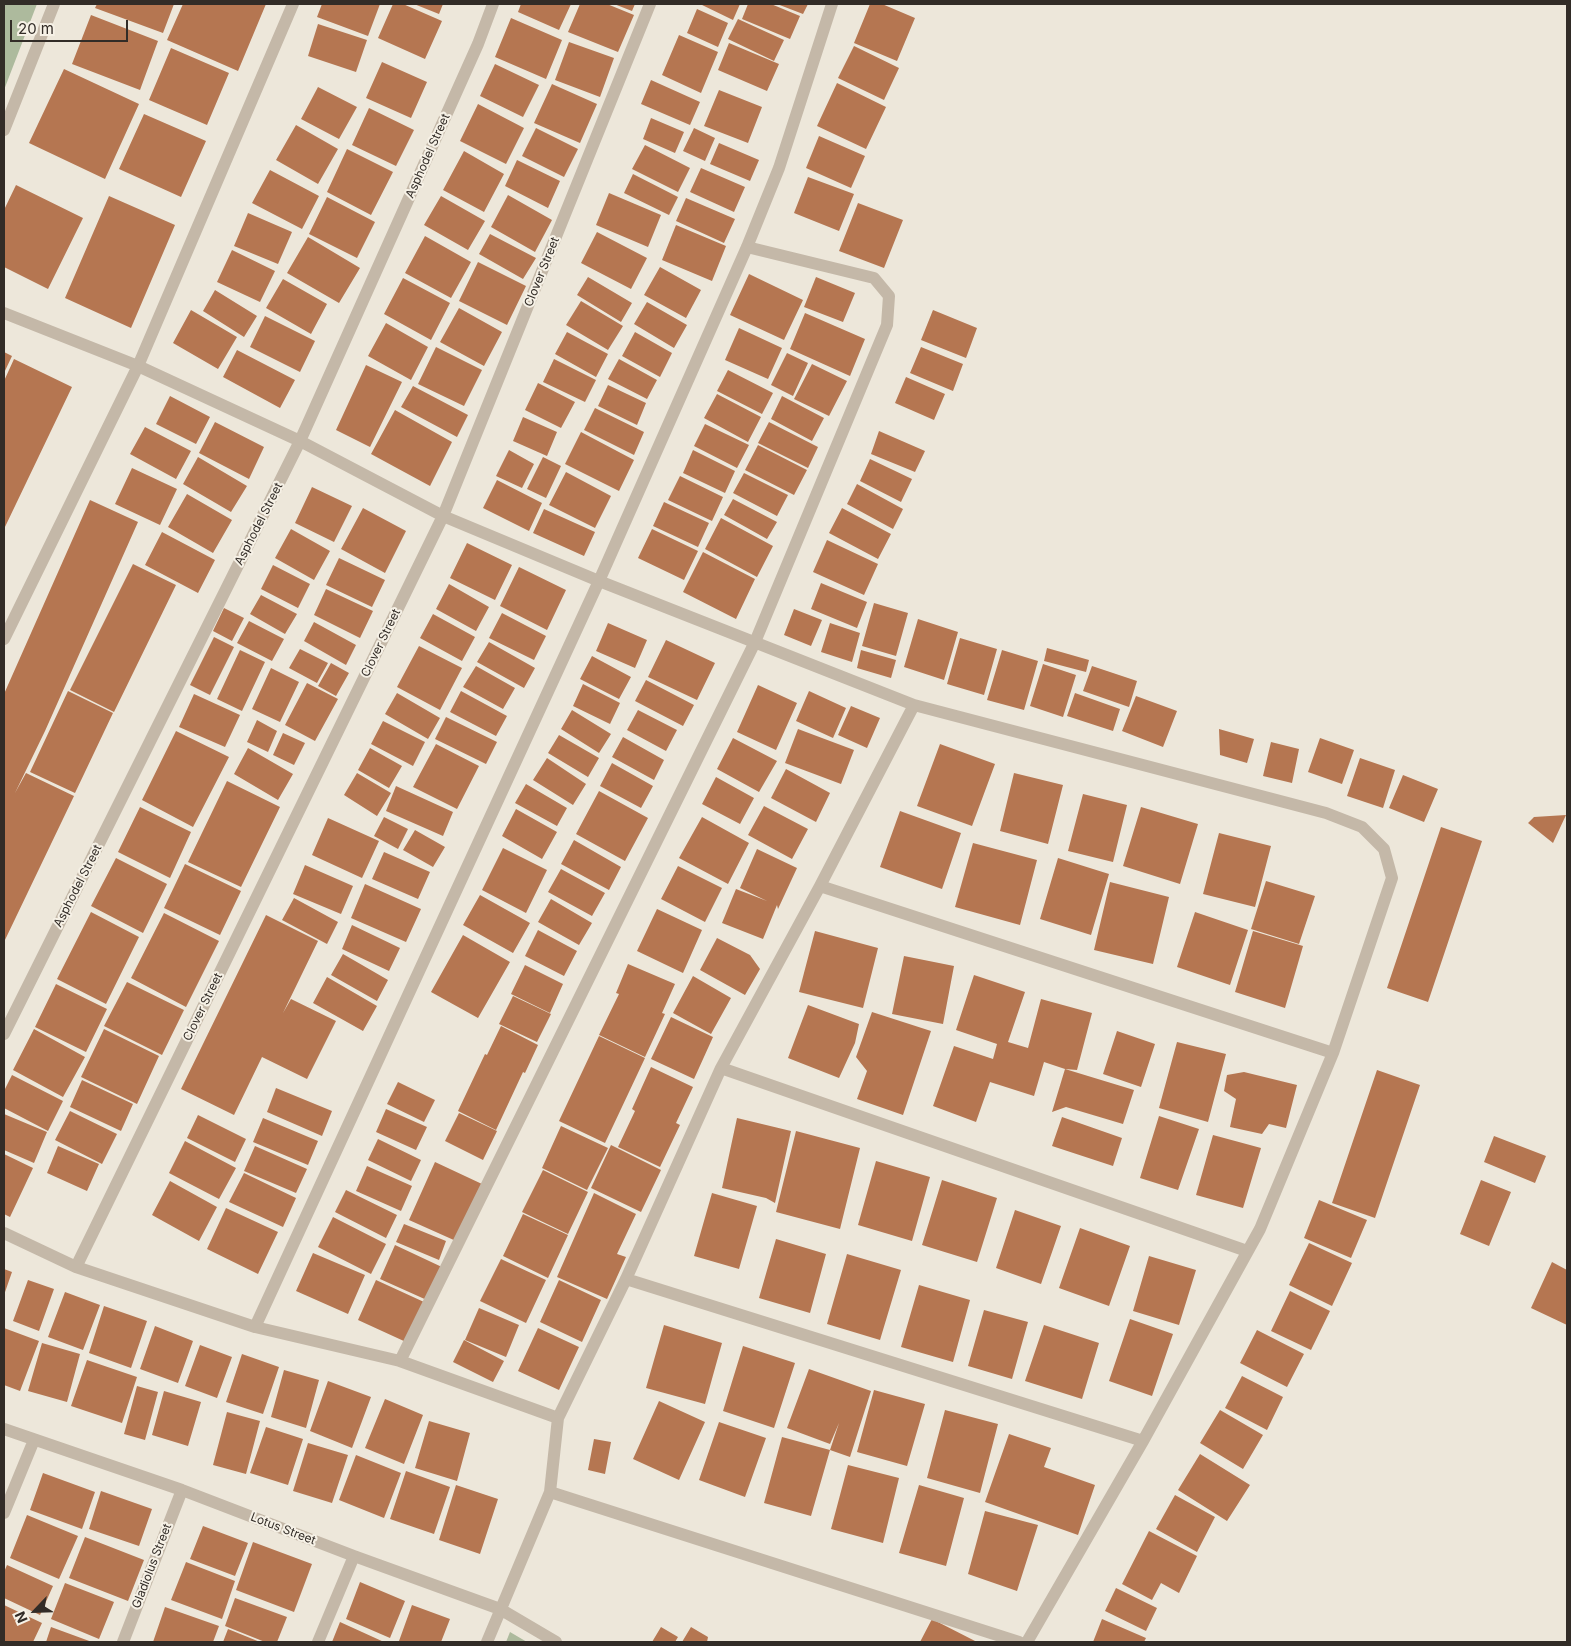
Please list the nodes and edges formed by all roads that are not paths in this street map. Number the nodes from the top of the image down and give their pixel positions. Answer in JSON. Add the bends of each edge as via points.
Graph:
{"nodes":[{"id":1,"x":54,"y":4,"type":"edge"},
{"id":2,"x":293,"y":4,"type":"edge"},
{"id":3,"x":493,"y":4,"type":"edge"},
{"id":4,"x":650,"y":4,"type":"edge"},
{"id":5,"x":832,"y":4,"type":"edge"},
{"id":6,"x":4,"y":130,"type":"edge"},
{"id":7,"x":747,"y":246,"type":"junction"},
{"id":8,"x":4,"y":312,"type":"edge"},
{"id":9,"x":138,"y":366,"type":"junction"},
{"id":10,"x":300,"y":441,"type":"junction"},
{"id":11,"x":443,"y":516,"type":"junction"},
{"id":12,"x":599,"y":581,"type":"junction"},
{"id":13,"x":4,"y":639,"type":"edge"},
{"id":14,"x":755,"y":642,"type":"junction"},
{"id":15,"x":914,"y":705,"type":"junction"},
{"id":16,"x":820,"y":886,"type":"junction"},
{"id":17,"x":4,"y":1034,"type":"edge"},
{"id":18,"x":1333,"y":1053,"type":"junction"},
{"id":19,"x":721,"y":1068,"type":"junction"},
{"id":20,"x":4,"y":1233,"type":"edge"},
{"id":21,"x":1247,"y":1251,"type":"junction"},
{"id":22,"x":76,"y":1267,"type":"junction"},
{"id":23,"x":626,"y":1279,"type":"junction"},
{"id":24,"x":255,"y":1326,"type":"junction"},
{"id":25,"x":400,"y":1361,"type":"junction"},
{"id":26,"x":558,"y":1418,"type":"junction"},
{"id":27,"x":4,"y":1429,"type":"edge"},
{"id":28,"x":34,"y":1440,"type":"junction"},
{"id":29,"x":1143,"y":1441,"type":"junction"},
{"id":30,"x":182,"y":1490,"type":"junction"},
{"id":31,"x":550,"y":1492,"type":"junction"},
{"id":32,"x":4,"y":1513,"type":"edge"},
{"id":33,"x":354,"y":1556,"type":"junction"},
{"id":34,"x":500,"y":1609,"type":"junction"},
{"id":35,"x":123,"y":1642,"type":"edge"},
{"id":36,"x":318,"y":1642,"type":"edge"},
{"id":37,"x":487,"y":1642,"type":"edge"},
{"id":38,"x":556,"y":1642,"type":"edge"},
{"id":39,"x":1019,"y":1642,"type":"edge"},
{"id":40,"x":1027,"y":1642,"type":"edge"}],
"edges":[{"from":1,"to":6,"type":"street"},
{"from":2,"to":9,"type":"street"},
{"from":3,"to":10,"type":"street","name":"Asphodel Street"},
{"from":4,"to":11,"type":"street","name":"Clover Street"},
{"from":5,"to":7,"type":"street","via":[[779,168]]},
{"from":7,"to":12,"type":"street"},
{"from":7,"to":14,"type":"street","via":[[874,278],[889,296],[887,325]]},
{"from":8,"to":9,"type":"street"},
{"from":9,"to":10,"type":"street"},
{"from":9,"to":13,"type":"street"},
{"from":10,"to":11,"type":"street"},
{"from":10,"to":17,"type":"street","name":"Asphodel Street"},
{"from":11,"to":12,"type":"street"},
{"from":11,"to":22,"type":"street","name":"Clover Street"},
{"from":12,"to":14,"type":"street"},
{"from":12,"to":24,"type":"street"},
{"from":14,"to":15,"type":"street"},
{"from":14,"to":25,"type":"street"},
{"from":15,"to":16,"type":"street"},
{"from":15,"to":18,"type":"street","via":[[1326,813],[1362,827],[1384,849],[1392,878]]},
{"from":16,"to":18,"type":"street"},
{"from":16,"to":19,"type":"street"},
{"from":18,"to":21,"type":"street","via":[[1260,1229]]},
{"from":19,"to":21,"type":"street"},
{"from":19,"to":23,"type":"street"},
{"from":20,"to":22,"type":"street"},
{"from":21,"to":29,"type":"street"},
{"from":22,"to":24,"type":"street"},
{"from":23,"to":26,"type":"street"},
{"from":23,"to":29,"type":"street"},
{"from":24,"to":25,"type":"street"},
{"from":25,"to":26,"type":"street"},
{"from":26,"to":31,"type":"street"},
{"from":27,"to":28,"type":"street","name":"Lotus Street"},
{"from":28,"to":30,"type":"street","name":"Lotus Street"},
{"from":28,"to":32,"type":"street"},
{"from":29,"to":40,"type":"street"},
{"from":30,"to":33,"type":"street","name":"Lotus Street"},
{"from":30,"to":35,"type":"street","name":"Gladiolus Street"},
{"from":31,"to":34,"type":"street"},
{"from":31,"to":39,"type":"street"},
{"from":33,"to":34,"type":"street","name":"Lotus Street"},
{"from":33,"to":36,"type":"street"},
{"from":34,"to":37,"type":"street"},
{"from":34,"to":38,"type":"street","name":"Lotus Street"}]}
